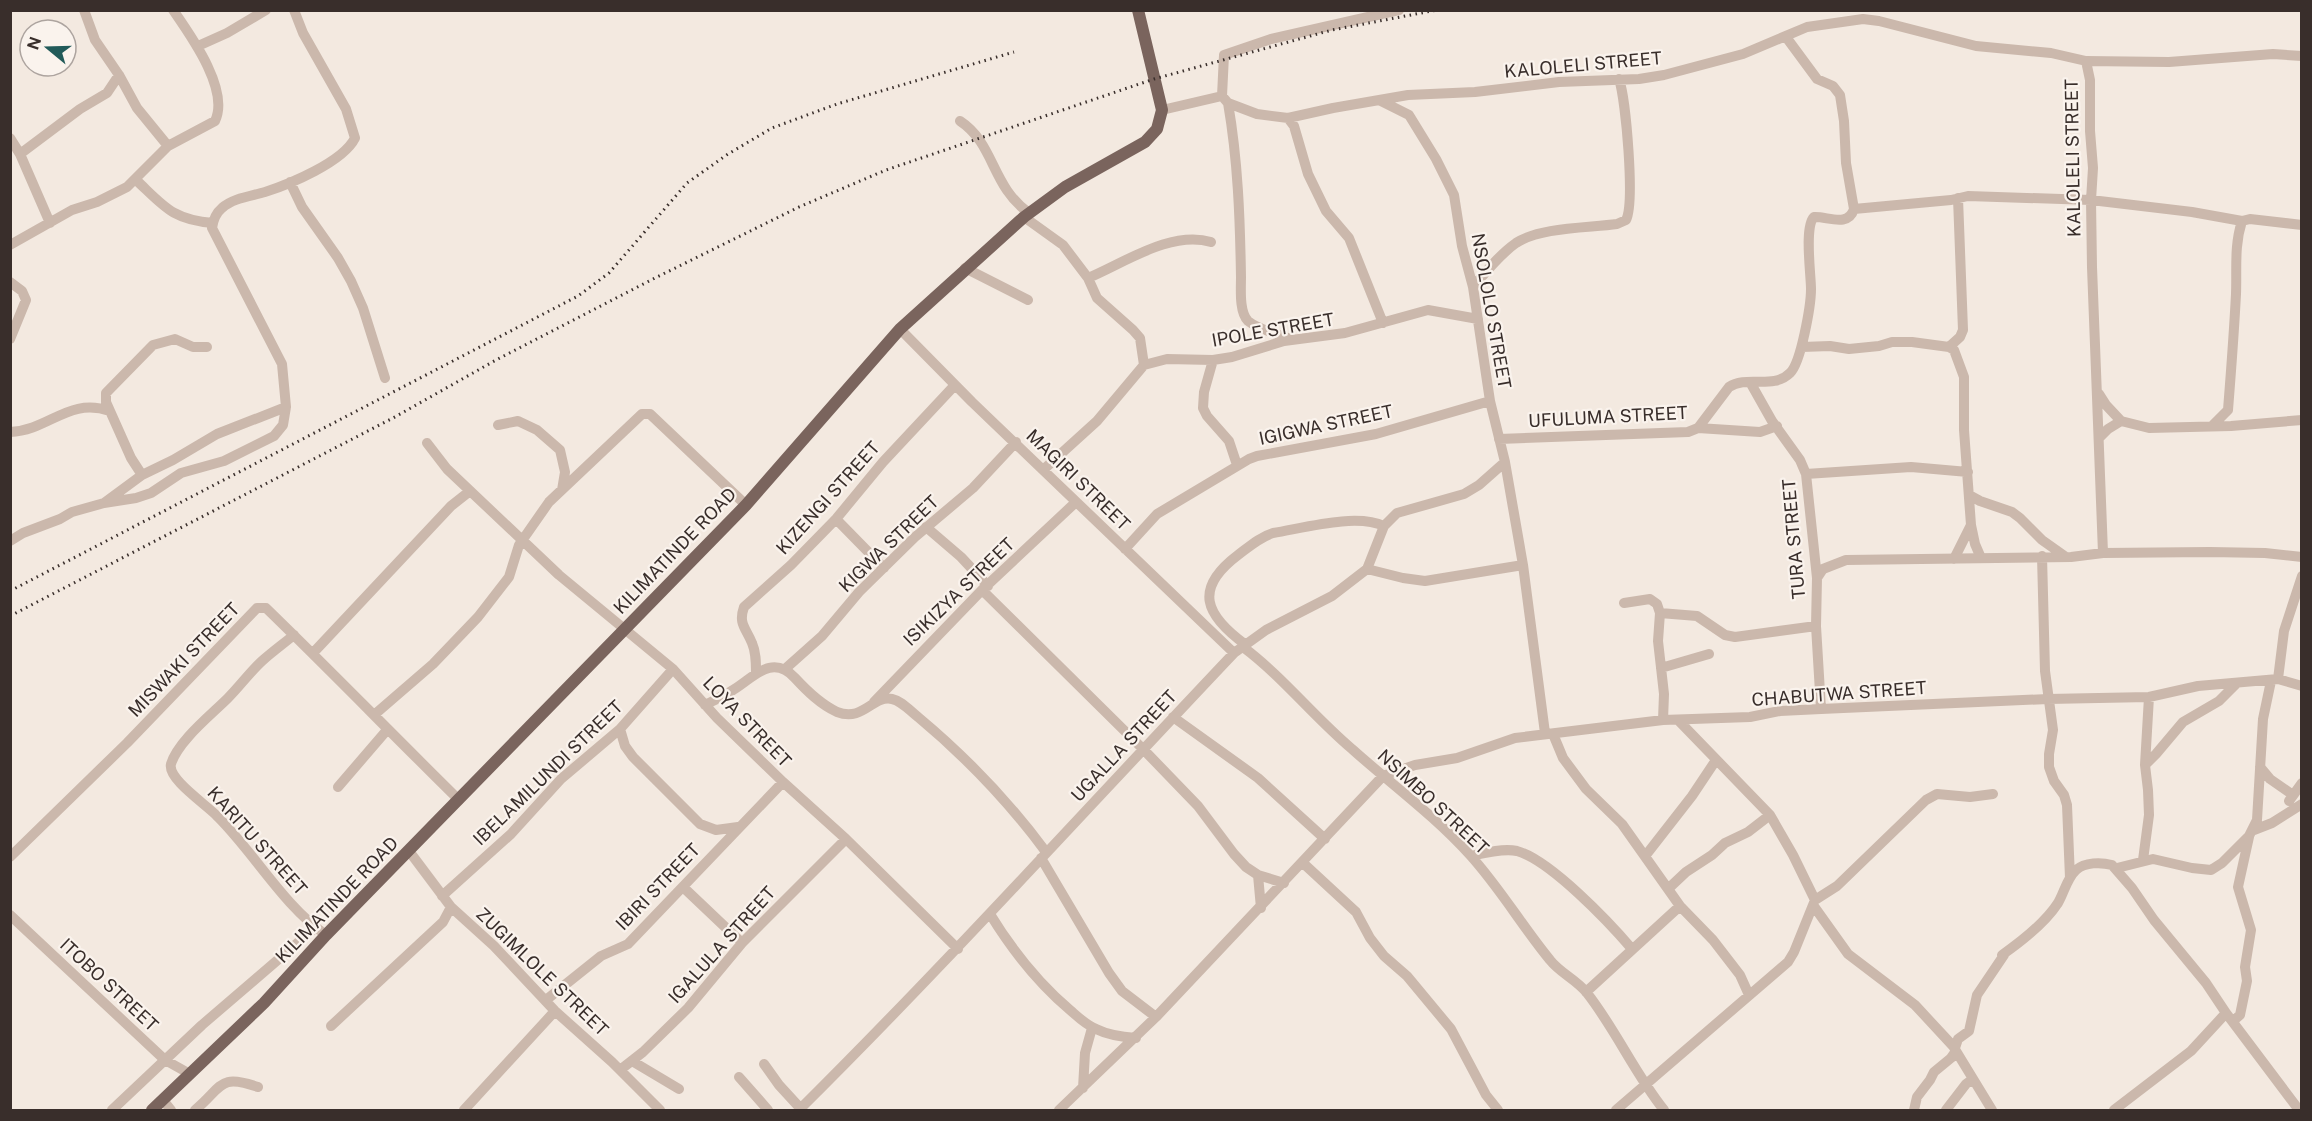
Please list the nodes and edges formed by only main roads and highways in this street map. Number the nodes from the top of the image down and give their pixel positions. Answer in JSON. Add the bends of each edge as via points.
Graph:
{"nodes":[{"id":1,"x":1138,"y":10,"type":"edge"},
{"id":2,"x":152,"y":1110,"type":"edge"}],
"edges":[{"from":1,"to":2,"type":"main road","name":"KILIMATINDE ROAD","via":[[1162,110],[1157,129],[1145,142],[1065,187],[1026,215],[900,329],[746,504],[409,851],[321,931],[264,1003]]}]}
